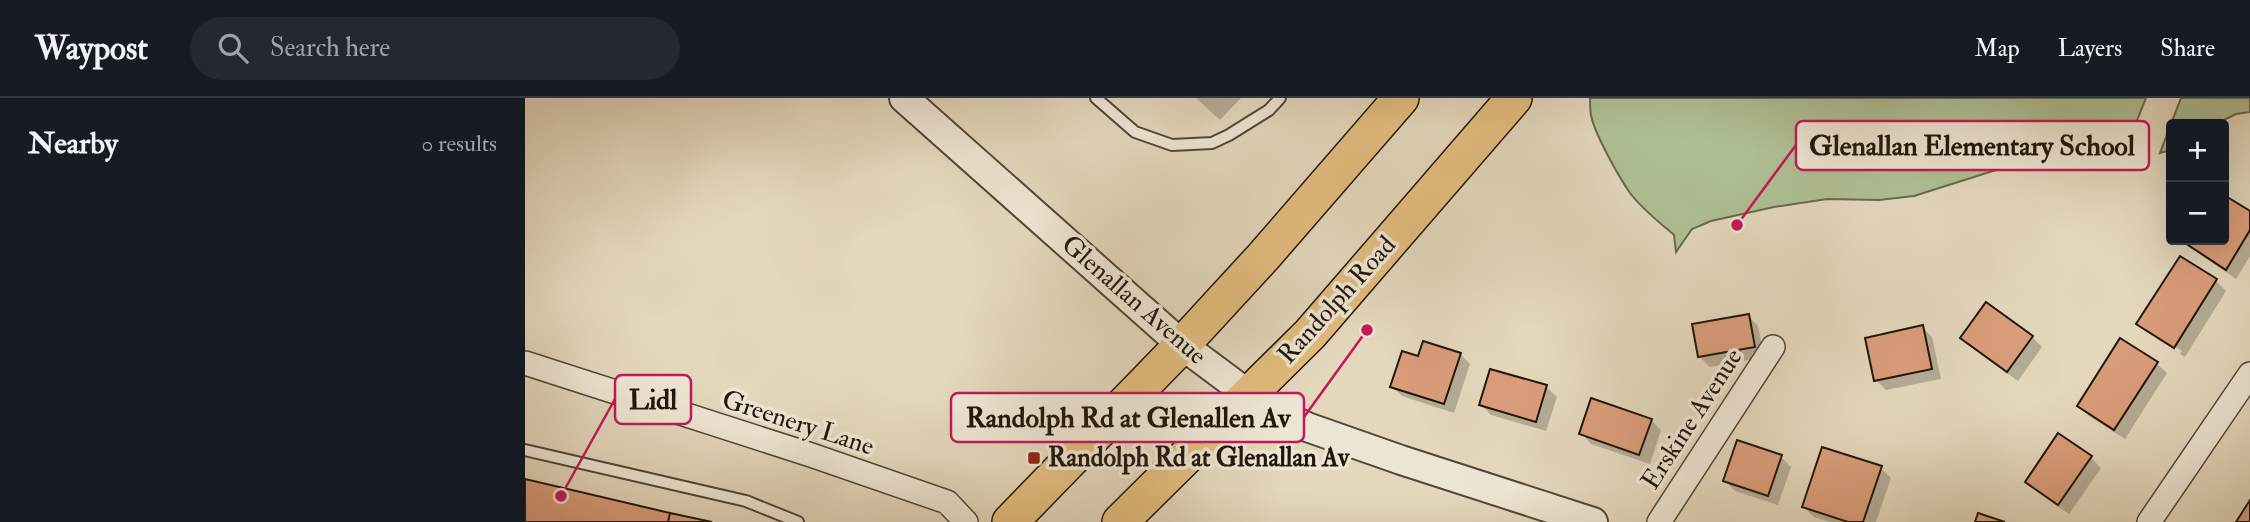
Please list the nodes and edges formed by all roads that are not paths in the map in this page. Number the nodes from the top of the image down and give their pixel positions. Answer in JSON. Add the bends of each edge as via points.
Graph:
{"nodes":[{"id":1,"x":904,"y":98,"type":"edge"},
{"id":2,"x":1095,"y":98,"type":"edge"},
{"id":3,"x":1280,"y":98,"type":"edge"},
{"id":4,"x":1401,"y":98,"type":"edge"},
{"id":5,"x":1514,"y":98,"type":"edge"},
{"id":6,"x":1182,"y":345,"type":"junction"},
{"id":7,"x":1773,"y":347,"type":"dead end"},
{"id":8,"x":525,"y":363,"type":"edge"},
{"id":9,"x":2250,"y":374,"type":"edge"},
{"id":10,"x":1249,"y":395,"type":"junction"},
{"id":11,"x":525,"y":450,"type":"edge"},
{"id":12,"x":798,"y":522,"type":"edge"},
{"id":13,"x":967,"y":522,"type":"edge"},
{"id":14,"x":1010,"y":522,"type":"edge"},
{"id":15,"x":1120,"y":522,"type":"edge"},
{"id":16,"x":1593,"y":522,"type":"edge"},
{"id":17,"x":1659,"y":522,"type":"edge"},
{"id":18,"x":2149,"y":522,"type":"edge"}],
"edges":[{"from":1,"to":6,"type":"street","name":"Glenallan Avenue"},
{"from":2,"to":3,"type":"lane","via":[[1135,132],[1172,145],[1212,143],[1269,110]]},
{"from":4,"to":6,"type":"main road"},
{"from":5,"to":10,"type":"main road","name":"Randolph Road","via":[[1310,334]]},
{"from":6,"to":10,"type":"street","name":"Glenallan Avenue"},
{"from":6,"to":14,"type":"main road"},
{"from":7,"to":17,"type":"street","name":"Erskine Avenue"},
{"from":8,"to":13,"type":"street","name":"Greenery Lane","via":[[947,502]]},
{"from":9,"to":18,"type":"street"},
{"from":10,"to":15,"type":"main road","name":"Randolph Road"},
{"from":10,"to":16,"type":"street","name":"Glenallan Avenue","via":[[1307,427]]},
{"from":11,"to":12,"type":"lane","via":[[746,501]]}]}
